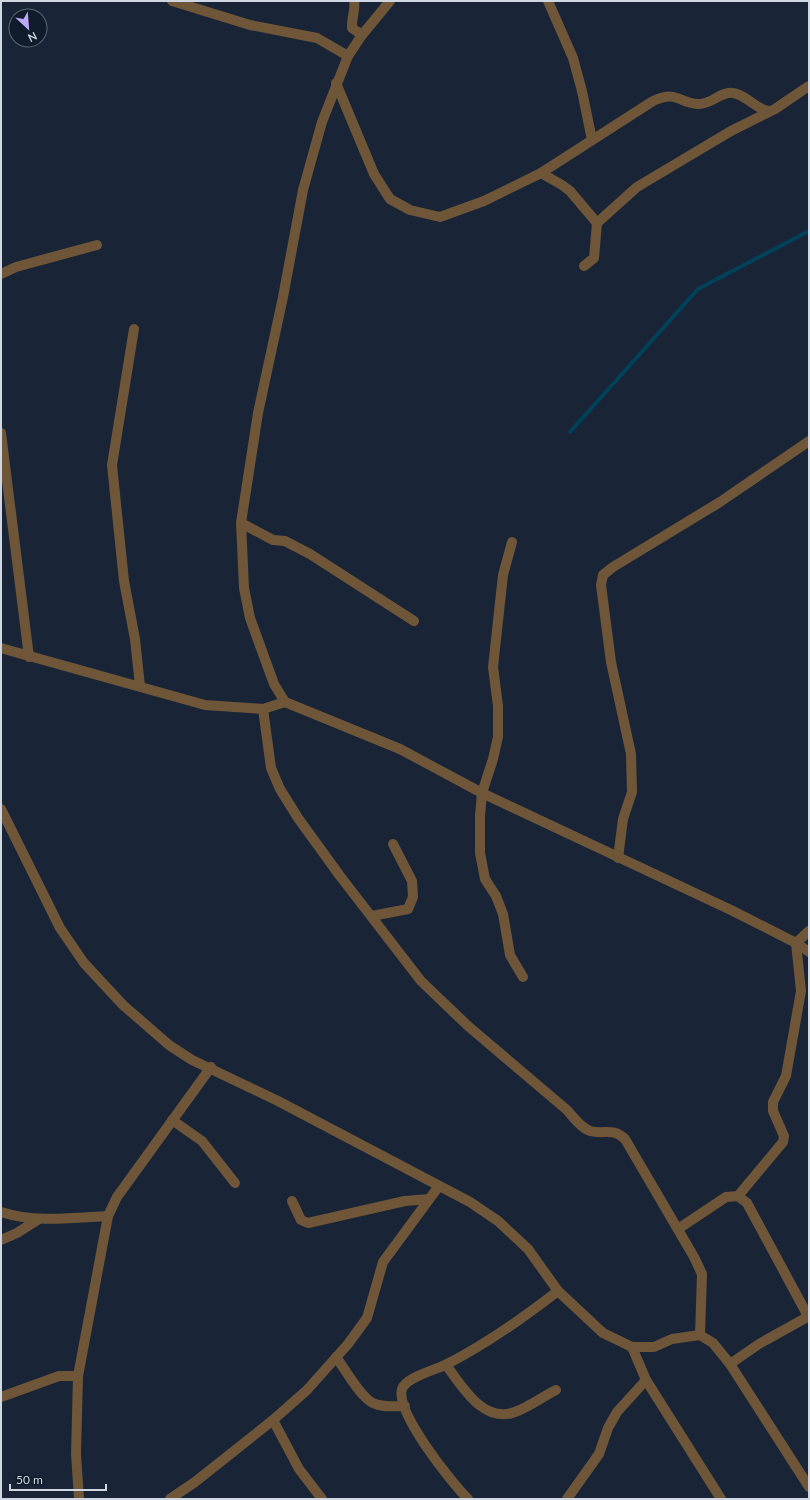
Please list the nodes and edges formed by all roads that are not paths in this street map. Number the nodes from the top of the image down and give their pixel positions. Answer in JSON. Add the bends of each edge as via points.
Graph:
{"nodes":[{"id":1,"x":172,"y":1,"type":"edge"},
{"id":2,"x":354,"y":1,"type":"edge"},
{"id":3,"x":390,"y":1,"type":"edge"},
{"id":4,"x":548,"y":1,"type":"edge"},
{"id":5,"x":362,"y":35,"type":"junction"},
{"id":6,"x":348,"y":56,"type":"junction"},
{"id":7,"x":336,"y":83,"type":"junction"},
{"id":8,"x":809,"y":86,"type":"edge"},
{"id":9,"x":769,"y":111,"type":"junction"},
{"id":10,"x":592,"y":140,"type":"junction"},
{"id":11,"x":541,"y":173,"type":"junction"},
{"id":12,"x":597,"y":223,"type":"junction"},
{"id":13,"x":96,"y":245,"type":"dead end"},
{"id":14,"x":584,"y":266,"type":"dead end"},
{"id":15,"x":1,"y":274,"type":"edge"},
{"id":16,"x":134,"y":329,"type":"dead end"},
{"id":17,"x":1,"y":433,"type":"edge"},
{"id":18,"x":809,"y":441,"type":"edge"},
{"id":19,"x":242,"y":523,"type":"junction"},
{"id":20,"x":512,"y":542,"type":"dead end"},
{"id":21,"x":414,"y":621,"type":"dead end"},
{"id":22,"x":1,"y":648,"type":"edge"},
{"id":23,"x":29,"y":657,"type":"junction"},
{"id":24,"x":140,"y":686,"type":"junction"},
{"id":25,"x":285,"y":702,"type":"junction"},
{"id":26,"x":263,"y":709,"type":"junction"},
{"id":27,"x":482,"y":792,"type":"junction"},
{"id":28,"x":1,"y":809,"type":"edge"},
{"id":29,"x":393,"y":844,"type":"dead end"},
{"id":30,"x":618,"y":858,"type":"junction"},
{"id":31,"x":372,"y":916,"type":"junction"},
{"id":32,"x":809,"y":932,"type":"edge"},
{"id":33,"x":796,"y":943,"type":"junction"},
{"id":34,"x":809,"y":952,"type":"edge"},
{"id":35,"x":523,"y":977,"type":"dead end"},
{"id":36,"x":211,"y":1067,"type":"junction"},
{"id":37,"x":172,"y":1120,"type":"junction"},
{"id":38,"x":235,"y":1183,"type":"dead end"},
{"id":39,"x":439,"y":1186,"type":"junction"},
{"id":40,"x":738,"y":1196,"type":"junction"},
{"id":41,"x":429,"y":1199,"type":"junction"},
{"id":42,"x":292,"y":1201,"type":"dead end"},
{"id":43,"x":1,"y":1212,"type":"edge"},
{"id":44,"x":108,"y":1216,"type":"junction"},
{"id":45,"x":39,"y":1219,"type":"junction"},
{"id":46,"x":678,"y":1229,"type":"junction"},
{"id":47,"x":1,"y":1240,"type":"edge"},
{"id":48,"x":558,"y":1291,"type":"junction"},
{"id":49,"x":808,"y":1316,"type":"edge"},
{"id":50,"x":700,"y":1335,"type":"junction"},
{"id":51,"x":632,"y":1347,"type":"junction"},
{"id":52,"x":336,"y":1357,"type":"junction"},
{"id":53,"x":730,"y":1364,"type":"junction"},
{"id":54,"x":446,"y":1365,"type":"junction"},
{"id":55,"x":78,"y":1376,"type":"junction"},
{"id":56,"x":646,"y":1380,"type":"junction"},
{"id":57,"x":556,"y":1390,"type":"dead end"},
{"id":58,"x":1,"y":1396,"type":"edge"},
{"id":59,"x":405,"y":1406,"type":"junction"},
{"id":60,"x":273,"y":1420,"type":"junction"},
{"id":61,"x":809,"y":1487,"type":"edge"},
{"id":62,"x":79,"y":1499,"type":"edge"},
{"id":63,"x":170,"y":1499,"type":"edge"},
{"id":64,"x":322,"y":1499,"type":"edge"},
{"id":65,"x":468,"y":1499,"type":"edge"},
{"id":66,"x":567,"y":1499,"type":"edge"},
{"id":67,"x":721,"y":1499,"type":"edge"}],
"edges":[{"from":1,"to":6,"type":"street","via":[[250,25],[316,38]]},
{"from":2,"to":5,"type":"street","via":[[352,28]]},
{"from":3,"to":5,"type":"street"},
{"from":4,"to":10,"type":"street","via":[[573,58]]},
{"from":5,"to":6,"type":"street"},
{"from":6,"to":7,"type":"street"},
{"from":7,"to":11,"type":"street","via":[[374,174],[390,199],[410,210],[440,218]]},
{"from":7,"to":19,"type":"street","via":[[303,190],[284,298],[258,413]]},
{"from":8,"to":9,"type":"street"},
{"from":9,"to":10,"type":"street","via":[[762,110],[732,93],[698,104],[674,96],[664,96]]},
{"from":9,"to":12,"type":"street","via":[[637,187]]},
{"from":10,"to":11,"type":"street"},
{"from":11,"to":12,"type":"street","via":[[570,191]]},
{"from":12,"to":14,"type":"street","via":[[594,258]]},
{"from":13,"to":15,"type":"street","via":[[16,267]]},
{"from":16,"to":24,"type":"street","via":[[112,465],[124,581]]},
{"from":17,"to":23,"type":"street"},
{"from":18,"to":30,"type":"street","via":[[720,502],[603,575],[601,585],[611,662],[631,754],[632,792],[623,819]]},
{"from":19,"to":21,"type":"street","via":[[273,540],[286,541],[310,554]]},
{"from":19,"to":25,"type":"street","via":[[244,588],[250,618],[274,684]]},
{"from":20,"to":27,"type":"street","via":[[503,575],[493,667],[498,706],[498,738]]},
{"from":22,"to":23,"type":"street"},
{"from":23,"to":24,"type":"street"},
{"from":24,"to":26,"type":"street","via":[[205,704]]},
{"from":25,"to":26,"type":"street"},
{"from":25,"to":27,"type":"street","via":[[400,749]]},
{"from":26,"to":31,"type":"street","via":[[271,768],[280,789],[336,871]]},
{"from":27,"to":30,"type":"street"},
{"from":27,"to":35,"type":"street","via":[[480,853],[485,879],[501,908],[510,955]]},
{"from":28,"to":36,"type":"street","via":[[60,928],[84,963],[123,1006],[169,1045],[192,1060]]},
{"from":29,"to":31,"type":"street","via":[[412,881],[413,897],[408,909]]},
{"from":30,"to":33,"type":"street"},
{"from":31,"to":46,"type":"street","via":[[421,981],[468,1026],[580,1124],[590,1131],[618,1133],[626,1139]]},
{"from":32,"to":33,"type":"street"},
{"from":33,"to":34,"type":"street"},
{"from":33,"to":40,"type":"street","via":[[801,991],[786,1076],[773,1102],[773,1110],[784,1136],[783,1142]]},
{"from":36,"to":37,"type":"street"},
{"from":36,"to":39,"type":"street"},
{"from":37,"to":38,"type":"street","via":[[202,1141]]},
{"from":37,"to":44,"type":"street","via":[[117,1197]]},
{"from":39,"to":41,"type":"street"},
{"from":39,"to":48,"type":"street","via":[[470,1202],[498,1221],[528,1249]]},
{"from":40,"to":46,"type":"street","via":[[726,1198]]},
{"from":40,"to":49,"type":"street","via":[[747,1203]]},
{"from":41,"to":42,"type":"street","via":[[405,1201],[308,1223],[301,1220]]},
{"from":41,"to":52,"type":"street","via":[[383,1262],[367,1318]]},
{"from":43,"to":45,"type":"street"},
{"from":44,"to":45,"type":"street"},
{"from":44,"to":55,"type":"street"},
{"from":45,"to":47,"type":"street"},
{"from":46,"to":50,"type":"street","via":[[702,1274]]},
{"from":48,"to":51,"type":"street","via":[[603,1334]]},
{"from":48,"to":54,"type":"street","via":[[500,1334]]},
{"from":49,"to":53,"type":"street"},
{"from":50,"to":51,"type":"street","via":[[672,1339],[654,1347]]},
{"from":50,"to":53,"type":"street","via":[[713,1343]]},
{"from":51,"to":56,"type":"street"},
{"from":52,"to":59,"type":"street","via":[[363,1395],[372,1403]]},
{"from":52,"to":60,"type":"street","via":[[307,1390]]},
{"from":53,"to":61,"type":"street"},
{"from":54,"to":57,"type":"street","via":[[468,1394],[486,1410],[500,1415],[514,1412]]},
{"from":54,"to":59,"type":"street","via":[[405,1384],[402,1395]]},
{"from":55,"to":58,"type":"street","via":[[59,1376]]},
{"from":55,"to":62,"type":"street","via":[[76,1454]]},
{"from":56,"to":66,"type":"street","via":[[617,1412],[599,1454]]},
{"from":56,"to":67,"type":"street"},
{"from":59,"to":65,"type":"street","via":[[419,1438]]},
{"from":60,"to":63,"type":"street"},
{"from":60,"to":64,"type":"street","via":[[299,1469]]}]}
